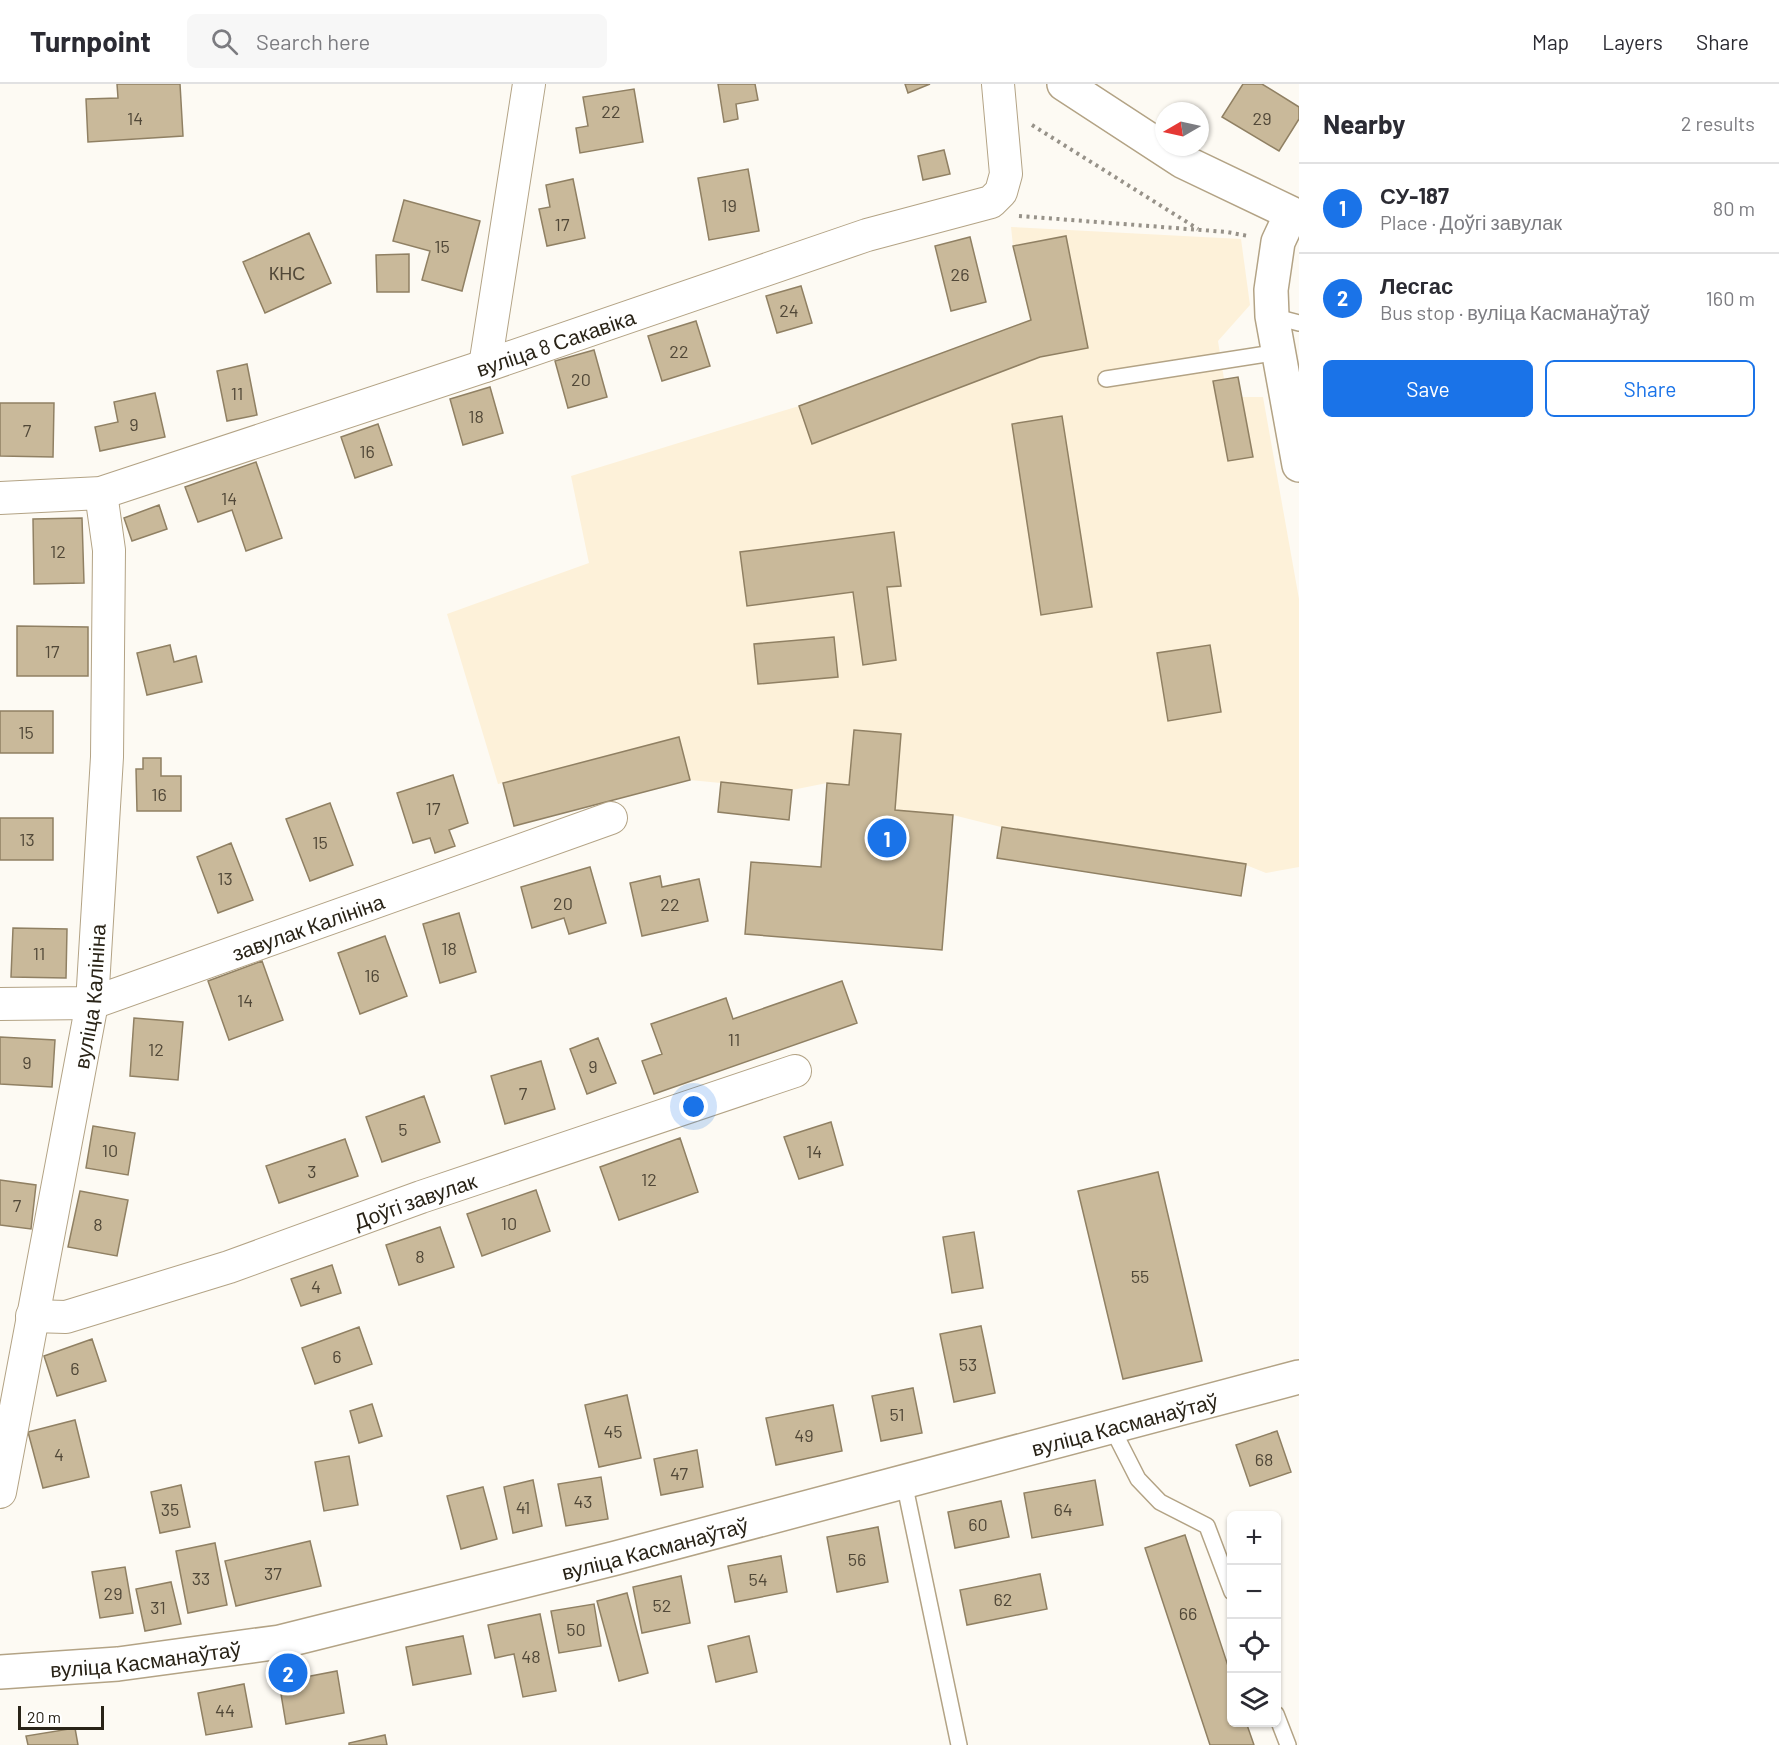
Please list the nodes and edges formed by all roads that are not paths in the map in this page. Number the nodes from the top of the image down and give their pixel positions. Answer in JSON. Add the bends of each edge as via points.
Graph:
{"nodes":[{"id":1,"x":530,"y":84,"type":"edge"},
{"id":2,"x":1064,"y":84,"type":"edge"},
{"id":3,"x":998,"y":94,"type":"edge"},
{"id":4,"x":1289,"y":224,"type":"edge"},
{"id":5,"x":1286,"y":320,"type":"edge"},
{"id":6,"x":1279,"y":352,"type":"junction"},
{"id":7,"x":485,"y":366,"type":"junction"},
{"id":8,"x":1106,"y":379,"type":"dead end"},
{"id":9,"x":1299,"y":465,"type":"edge"},
{"id":10,"x":101,"y":493,"type":"junction"},
{"id":11,"x":0,"y":498,"type":"edge"},
{"id":12,"x":611,"y":818,"type":"dead end"},
{"id":13,"x":92,"y":1003,"type":"junction"},
{"id":14,"x":0,"y":1004,"type":"edge"},
{"id":15,"x":795,"y":1071,"type":"dead end"},
{"id":16,"x":32,"y":1316,"type":"junction"},
{"id":17,"x":1299,"y":1377,"type":"edge"},
{"id":18,"x":1112,"y":1428,"type":"junction"},
{"id":19,"x":904,"y":1482,"type":"junction"},
{"id":20,"x":0,"y":1492,"type":"edge"},
{"id":21,"x":1227,"y":1579,"type":"edge"},
{"id":22,"x":0,"y":1672,"type":"edge"},
{"id":23,"x":1281,"y":1727,"type":"edge"},
{"id":24,"x":959,"y":1745,"type":"edge"},
{"id":25,"x":1288,"y":1745,"type":"edge"}],
"edges":[{"from":1,"to":7,"type":"street"},
{"from":2,"to":4,"type":"main road","via":[[1182,161]]},
{"from":3,"to":7,"type":"street","name":"вуліца 8 Сакавіка","via":[[1006,174],[1001,192],[991,202],[867,235]]},
{"from":4,"to":5,"type":"main road","via":[[1271,290]]},
{"from":5,"to":6,"type":"main road"},
{"from":6,"to":8,"type":"lane"},
{"from":6,"to":9,"type":"main road"},
{"from":7,"to":10,"type":"street","name":"вуліца 8 Сакавіка"},
{"from":10,"to":11,"type":"street","name":"вуліца 8 Сакавіка"},
{"from":10,"to":13,"type":"street","name":"вуліца Калініна","via":[[110,550],[107,757]]},
{"from":12,"to":13,"type":"street","name":"завулак Калініна"},
{"from":13,"to":14,"type":"street","name":"завулак Калініна"},
{"from":13,"to":16,"type":"street","name":"вуліца Калініна"},
{"from":15,"to":16,"type":"street","name":"Доўгі завулак","via":[[421,1197],[219,1270],[66,1317]]},
{"from":16,"to":20,"type":"street","name":"вуліца Калініна"},
{"from":17,"to":18,"type":"main road","name":"вуліца Касманаўтаў"},
{"from":18,"to":19,"type":"main road","name":"вуліца Касманаўтаў"},
{"from":18,"to":21,"type":"lane","via":[[1138,1479],[1160,1502],[1207,1526]]},
{"from":19,"to":22,"type":"main road","name":"вуліца Касманаўтаў","via":[[279,1642],[118,1664]]},
{"from":19,"to":24,"type":"lane"},
{"from":23,"to":25,"type":"lane"}]}
